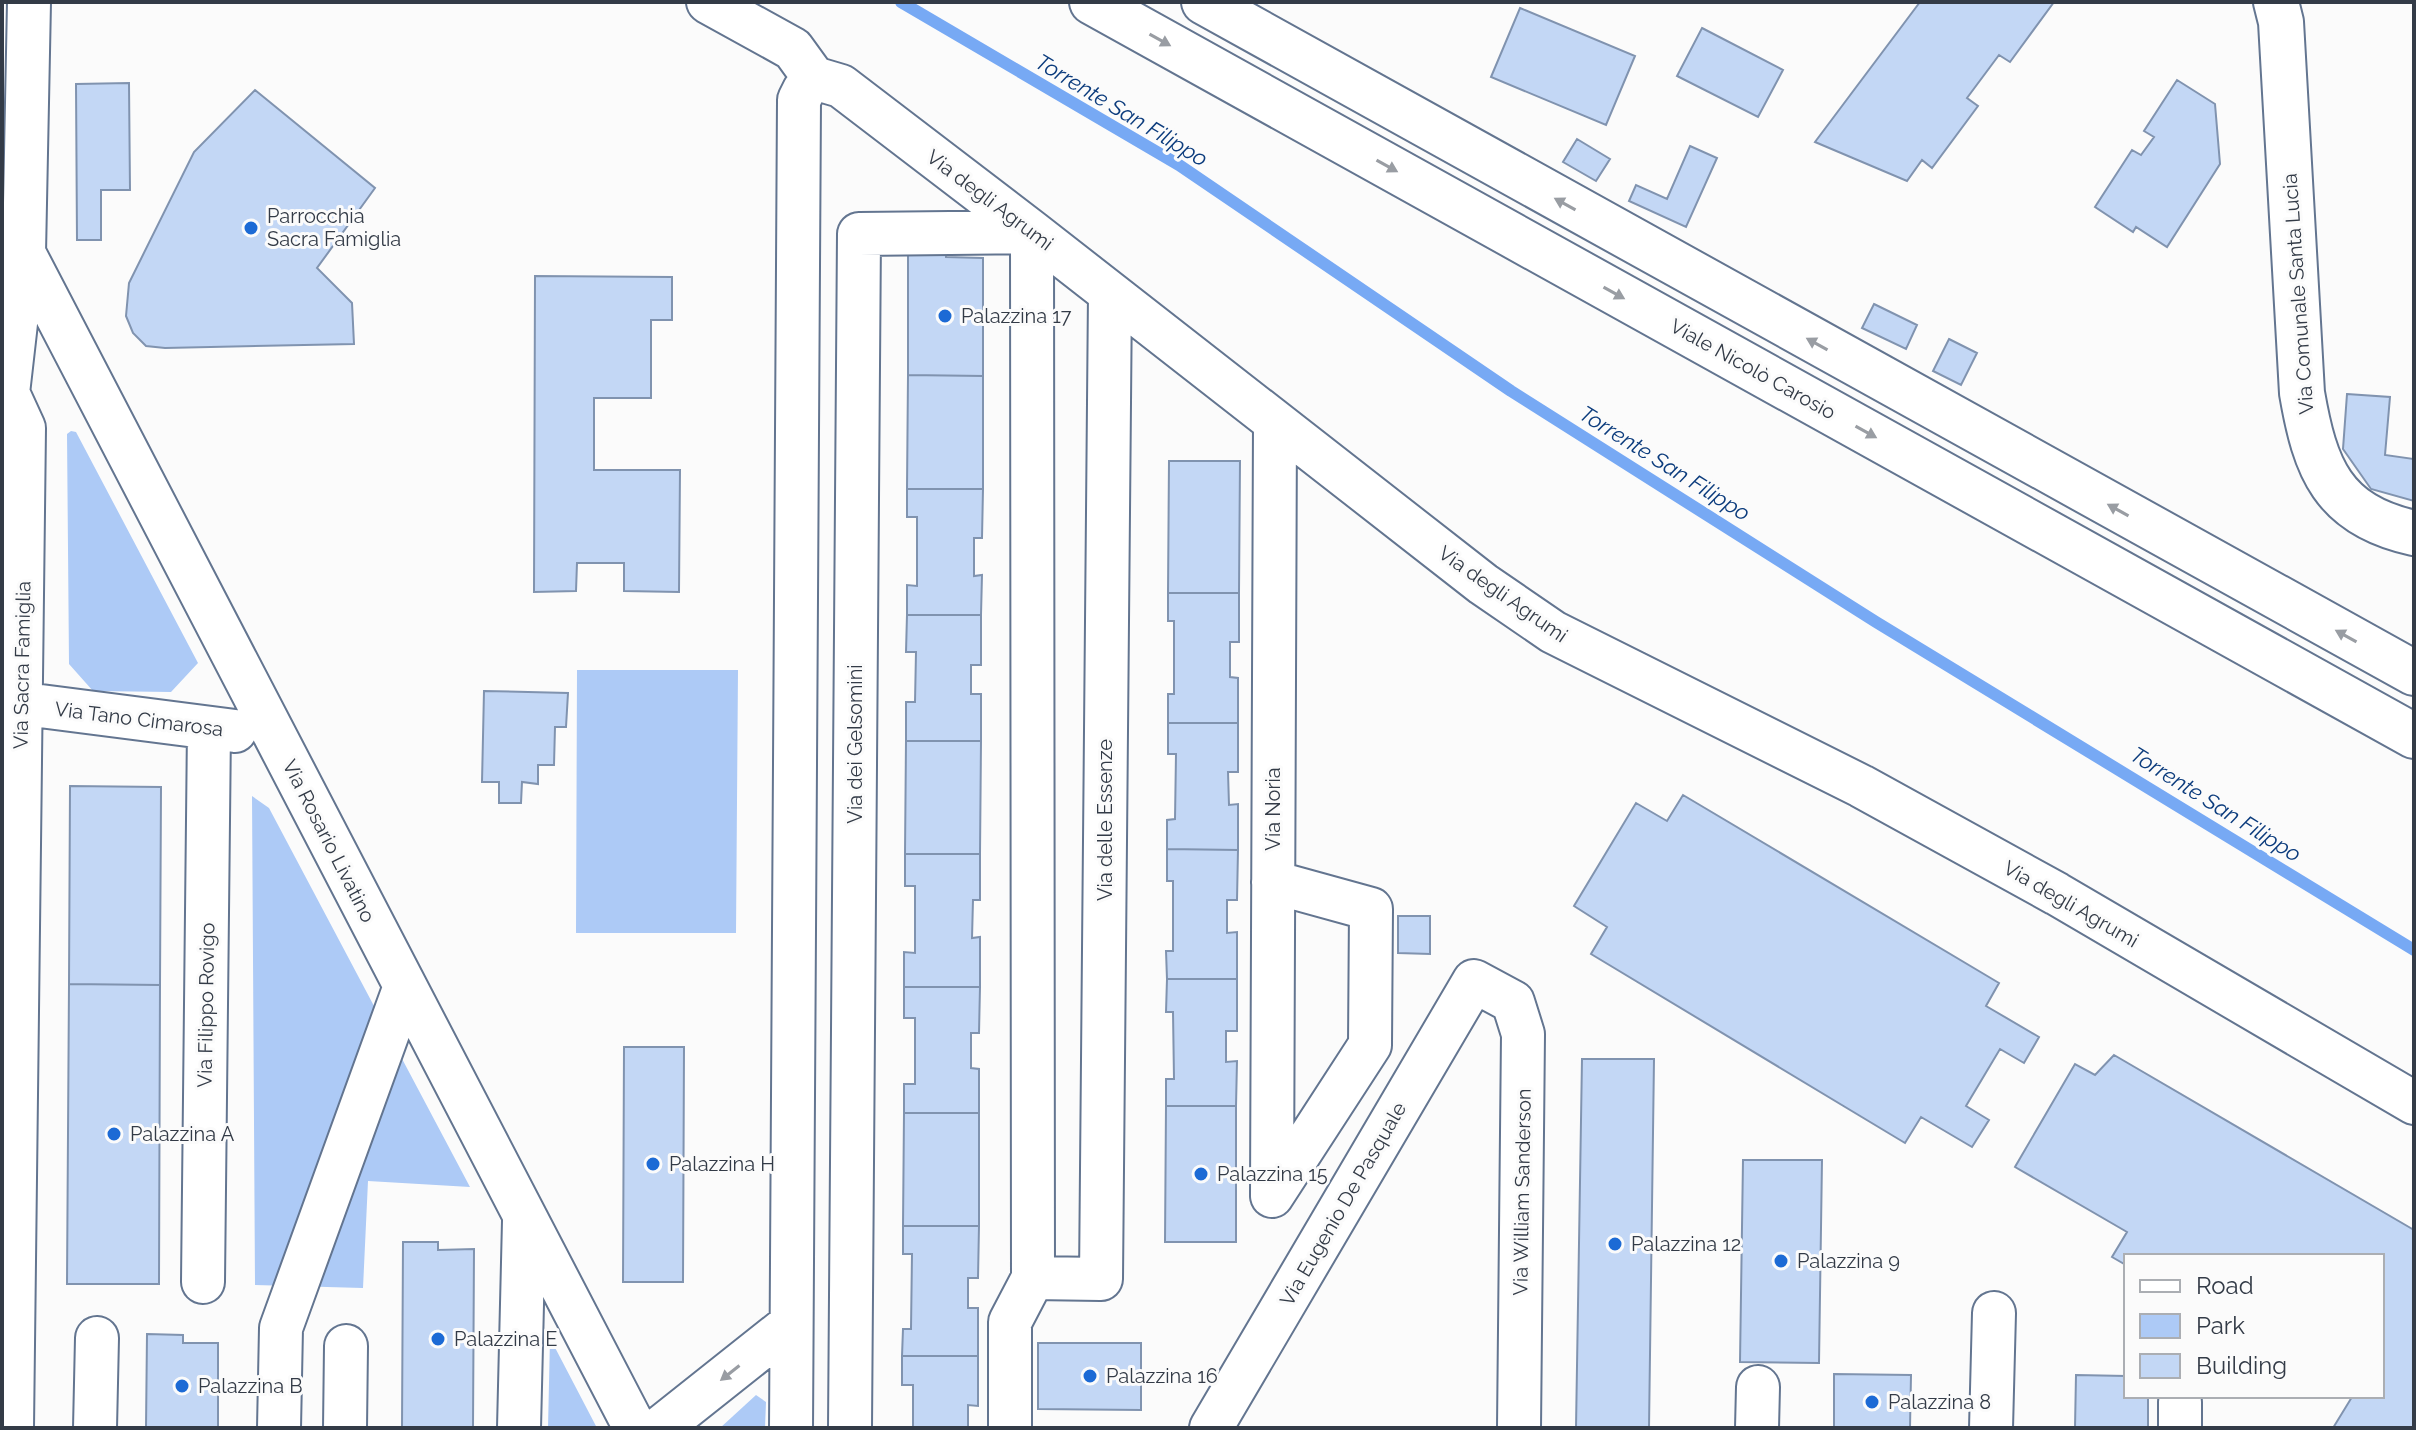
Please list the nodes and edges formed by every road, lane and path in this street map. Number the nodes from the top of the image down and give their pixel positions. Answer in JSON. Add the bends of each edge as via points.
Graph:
{"nodes":[{"id":1,"x":29,"y":2,"type":"edge"},
{"id":2,"x":708,"y":2,"type":"edge"},
{"id":3,"x":1092,"y":2,"type":"edge"},
{"id":4,"x":1204,"y":2,"type":"edge"},
{"id":5,"x":2276,"y":2,"type":"edge"},
{"id":6,"x":814,"y":78,"type":"junction"},
{"id":7,"x":1032,"y":232,"type":"junction"},
{"id":8,"x":24,"y":253,"type":"junction"},
{"id":9,"x":1110,"y":293,"type":"junction"},
{"id":10,"x":1275,"y":422,"type":"junction"},
{"id":11,"x":2414,"y":533,"type":"edge"},
{"id":12,"x":856,"y":645,"type":"junction"},
{"id":13,"x":795,"y":647,"type":"junction"},
{"id":14,"x":2414,"y":673,"type":"edge"},
{"id":15,"x":12,"y":703,"type":"edge"},
{"id":16,"x":209,"y":728,"type":"junction"},
{"id":17,"x":2414,"y":736,"type":"edge"},
{"id":18,"x":275,"y":737,"type":"junction"},
{"id":19,"x":1273,"y":882,"type":"junction"},
{"id":20,"x":1474,"y":981,"type":"joint"},
{"id":21,"x":405,"y":986,"type":"junction"},
{"id":22,"x":853,"y":1016,"type":"junction"},
{"id":23,"x":793,"y":1017,"type":"junction"},
{"id":24,"x":2414,"y":1103,"type":"edge"},
{"id":25,"x":524,"y":1216,"type":"junction"},
{"id":26,"x":1033,"y":1278,"type":"junction"},
{"id":27,"x":203,"y":1282,"type":"dead end"},
{"id":28,"x":1994,"y":1313,"type":"dead end"},
{"id":29,"x":791,"y":1324,"type":"junction"},
{"id":30,"x":97,"y":1338,"type":"dead end"},
{"id":31,"x":346,"y":1346,"type":"dead end"},
{"id":32,"x":1758,"y":1387,"type":"dead end"},
{"id":33,"x":791,"y":1410,"type":"edge"},
{"id":34,"x":850,"y":1410,"type":"edge"},
{"id":35,"x":12,"y":1428,"type":"edge"},
{"id":36,"x":95,"y":1428,"type":"edge"},
{"id":37,"x":279,"y":1428,"type":"edge"},
{"id":38,"x":345,"y":1428,"type":"edge"},
{"id":39,"x":519,"y":1428,"type":"edge"},
{"id":40,"x":635,"y":1428,"type":"edge"},
{"id":41,"x":660,"y":1428,"type":"edge"},
{"id":42,"x":1010,"y":1428,"type":"edge"},
{"id":43,"x":1211,"y":1428,"type":"edge"},
{"id":44,"x":1519,"y":1428,"type":"edge"},
{"id":45,"x":1757,"y":1428,"type":"edge"},
{"id":46,"x":1991,"y":1428,"type":"edge"}],
"edges":[{"from":1,"to":8,"type":"street","name":"Via Sacra Famiglia"},
{"from":2,"to":6,"type":"street","name":"Via degli Agrumi","via":[[793,49]]},
{"from":3,"to":17,"type":"main road","name":"Viale Nicolò Carosio","one_way":true},
{"from":14,"to":4,"type":"main road","one_way":true},
{"from":5,"to":11,"type":"main road","name":"Via Comunale Santa Lucia","via":[[2309,434],[2321,467],[2341,497],[2365,516]]},
{"from":6,"to":7,"type":"street","name":"Via degli Agrumi","via":[[841,86]]},
{"from":6,"to":13,"type":"street","via":[[799,100]]},
{"from":7,"to":9,"type":"street","name":"Via degli Agrumi"},
{"from":7,"to":12,"type":"street","name":"Via dei Gelsomini","via":[[859,234]]},
{"from":7,"to":26,"type":"street"},
{"from":8,"to":15,"type":"street","name":"Via Sacra Famiglia","via":[[8,393],[24,428]]},
{"from":8,"to":18,"type":"street","name":"Via Rosario Livatino"},
{"from":9,"to":10,"type":"street","name":"Via degli Agrumi"},
{"from":9,"to":26,"type":"street","name":"Via delle Essenze","via":[[1101,1279]]},
{"from":10,"to":19,"type":"street","name":"Via Noria"},
{"from":10,"to":24,"type":"street","name":"Via degli Agrumi","via":[[1553,632],[1861,786]]},
{"from":12,"to":13,"type":"street"},
{"from":12,"to":22,"type":"street","name":"Via dei Gelsomini"},
{"from":13,"to":23,"type":"street"},
{"from":15,"to":16,"type":"street","name":"Via Tano Cimarosa"},
{"from":15,"to":35,"type":"street","name":"Via Sacra Famiglia"},
{"from":16,"to":18,"type":"street","name":"Via Tano Cimarosa"},
{"from":16,"to":27,"type":"street","name":"Via Filippo Rovigo"},
{"from":18,"to":21,"type":"street","name":"Via Rosario Livatino"},
{"from":19,"to":19,"type":"street","name":"Via Noria","via":[[1272,1196],[1370,1045],[1371,909]]},
{"from":20,"to":43,"type":"street","name":"Via Eugenio De Pasquale"},
{"from":20,"to":44,"type":"street","name":"Via William Sanderson","via":[[1513,1002],[1523,1034]]},
{"from":21,"to":25,"type":"street","name":"Via Rosario Livatino"},
{"from":21,"to":37,"type":"street","via":[[281,1328]]},
{"from":22,"to":23,"type":"street"},
{"from":22,"to":34,"type":"street","name":"Via dei Gelsomini"},
{"from":23,"to":29,"type":"street"},
{"from":25,"to":39,"type":"street"},
{"from":25,"to":40,"type":"street","name":"Via Rosario Livatino"},
{"from":26,"to":42,"type":"street","via":[[1010,1322]]},
{"from":28,"to":46,"type":"street"},
{"from":29,"to":33,"type":"street"},
{"from":29,"to":41,"type":"street","one_way":true},
{"from":30,"to":36,"type":"street"},
{"from":31,"to":38,"type":"street"},
{"from":32,"to":45,"type":"street"},
{"from":33,"to":34,"type":"street"}]}
